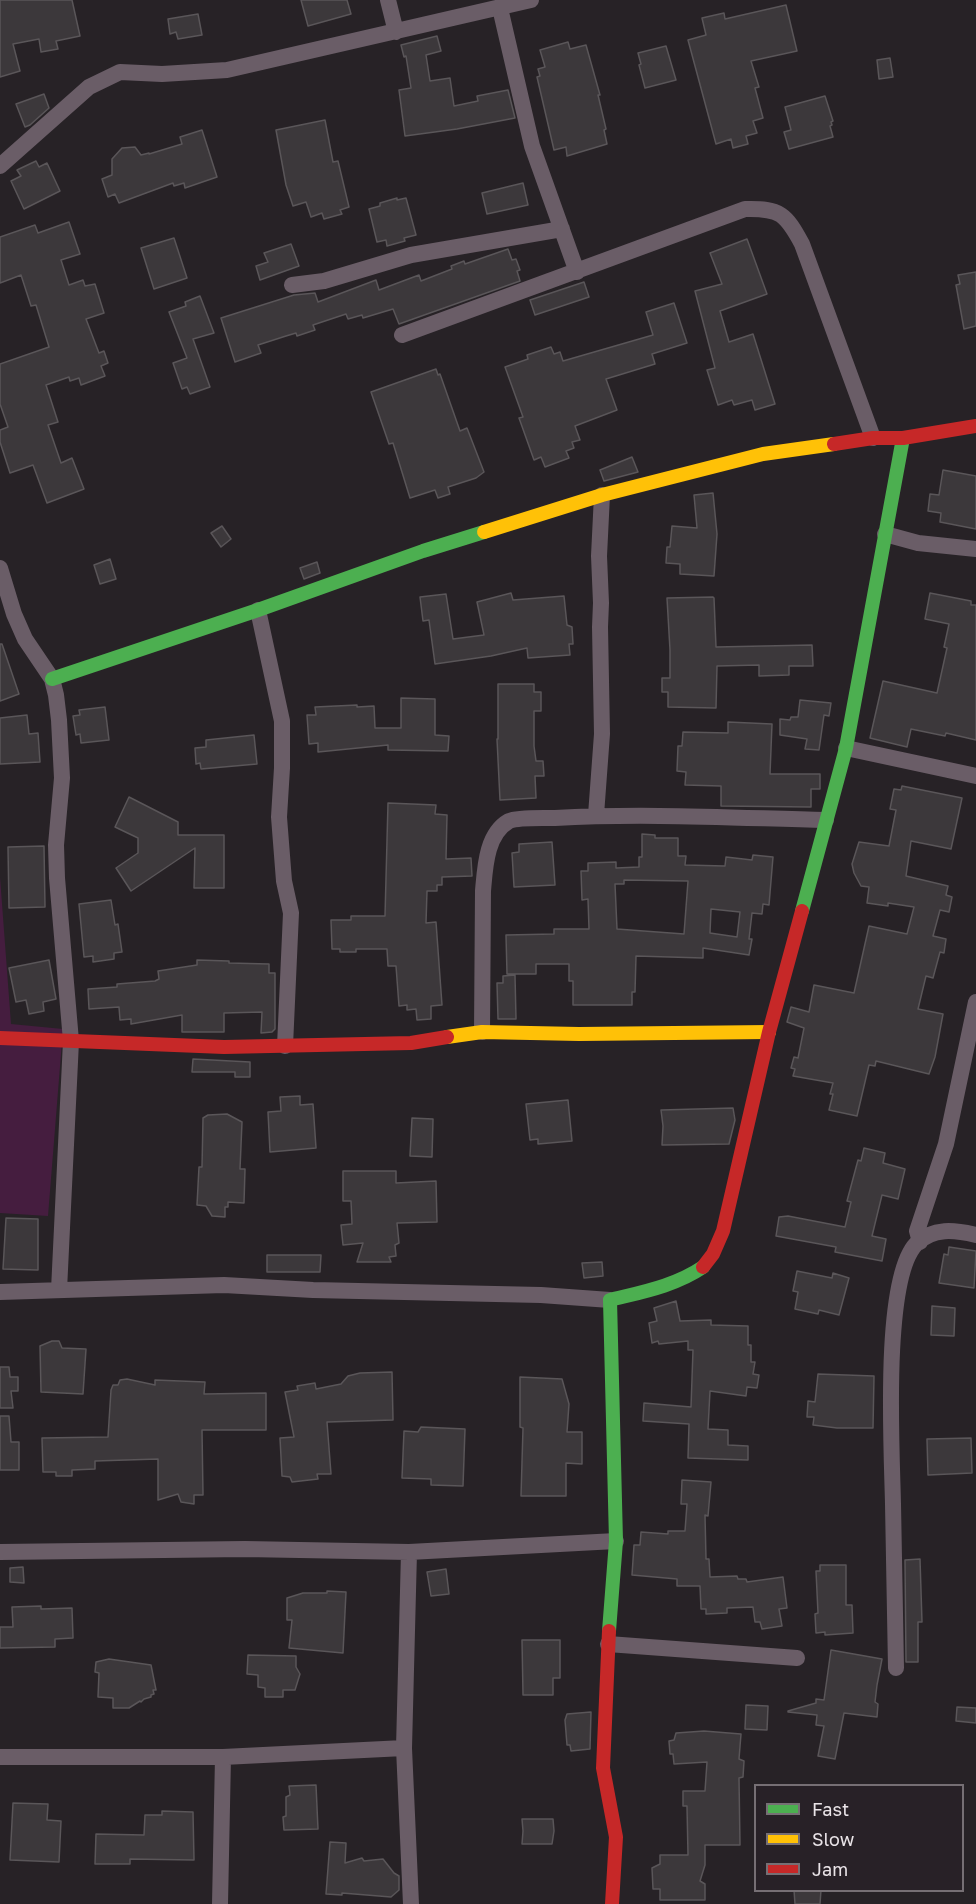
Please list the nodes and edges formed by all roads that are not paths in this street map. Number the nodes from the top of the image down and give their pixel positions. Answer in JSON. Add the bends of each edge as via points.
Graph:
{"nodes":[{"id":1,"x":388,"y":0,"type":"edge"},
{"id":2,"x":531,"y":0,"type":"edge"},
{"id":3,"x":500,"y":8,"type":"junction"},
{"id":4,"x":396,"y":32,"type":"junction"},
{"id":5,"x":0,"y":166,"type":"edge"},
{"id":6,"x":562,"y":229,"type":"junction"},
{"id":7,"x":577,"y":272,"type":"junction"},
{"id":8,"x":292,"y":285,"type":"dead end"},
{"id":9,"x":402,"y":335,"type":"dead end"},
{"id":10,"x":976,"y":426,"type":"edge"},
{"id":11,"x":873,"y":438,"type":"junction"},
{"id":12,"x":903,"y":438,"type":"junction"},
{"id":13,"x":602,"y":495,"type":"junction"},
{"id":14,"x":885,"y":534,"type":"junction"},
{"id":15,"x":976,"y":549,"type":"edge"},
{"id":16,"x":1,"y":577,"type":"edge"},
{"id":17,"x":258,"y":610,"type":"junction"},
{"id":18,"x":52,"y":679,"type":"junction"},
{"id":19,"x":846,"y":748,"type":"junction"},
{"id":20,"x":976,"y":776,"type":"edge"},
{"id":21,"x":596,"y":815,"type":"junction"},
{"id":22,"x":826,"y":820,"type":"junction"},
{"id":23,"x":976,"y":1002,"type":"edge"},
{"id":24,"x":482,"y":1032,"type":"junction"},
{"id":25,"x":769,"y":1032,"type":"junction"},
{"id":26,"x":0,"y":1038,"type":"edge"},
{"id":27,"x":71,"y":1041,"type":"junction"},
{"id":28,"x":285,"y":1046,"type":"junction"},
{"id":29,"x":976,"y":1235,"type":"edge"},
{"id":30,"x":920,"y":1242,"type":"junction"},
{"id":31,"x":58,"y":1290,"type":"junction"},
{"id":32,"x":0,"y":1292,"type":"edge"},
{"id":33,"x":610,"y":1300,"type":"junction"},
{"id":34,"x":616,"y":1541,"type":"junction"},
{"id":35,"x":0,"y":1552,"type":"edge"},
{"id":36,"x":410,"y":1552,"type":"junction"},
{"id":37,"x":608,"y":1644,"type":"junction"},
{"id":38,"x":797,"y":1658,"type":"dead end"},
{"id":39,"x":896,"y":1668,"type":"dead end"},
{"id":40,"x":404,"y":1748,"type":"junction"},
{"id":41,"x":0,"y":1757,"type":"edge"},
{"id":42,"x":223,"y":1757,"type":"junction"},
{"id":43,"x":220,"y":1904,"type":"edge"},
{"id":44,"x":411,"y":1904,"type":"edge"},
{"id":45,"x":612,"y":1904,"type":"edge"}],
"edges":[{"from":1,"to":4,"type":"street"},
{"from":2,"to":3,"type":"street"},
{"from":3,"to":4,"type":"street"},
{"from":3,"to":6,"type":"street","via":[[532,146]]},
{"from":4,"to":5,"type":"street","via":[[227,70],[120,72],[89,87]]},
{"from":6,"to":7,"type":"street"},
{"from":6,"to":8,"type":"street","via":[[411,255]]},
{"from":7,"to":9,"type":"street"},
{"from":7,"to":11,"type":"street","via":[[745,208],[767,208],[782,215],[792,224],[802,244]]},
{"from":10,"to":12,"type":"street"},
{"from":11,"to":12,"type":"street"},
{"from":11,"to":13,"type":"street","via":[[763,454]]},
{"from":12,"to":14,"type":"street"},
{"from":13,"to":17,"type":"street","via":[[423,551]]},
{"from":13,"to":21,"type":"street","via":[[598,556],[602,734]]},
{"from":14,"to":15,"type":"street","via":[[918,543]]},
{"from":14,"to":19,"type":"street"},
{"from":16,"to":18,"type":"street","via":[[25,639]]},
{"from":17,"to":18,"type":"street"},
{"from":17,"to":28,"type":"street","via":[[282,721],[279,817],[291,913]]},
{"from":18,"to":27,"type":"street","via":[[62,778],[57,878]]},
{"from":19,"to":20,"type":"street"},
{"from":19,"to":22,"type":"street"},
{"from":21,"to":22,"type":"street"},
{"from":21,"to":24,"type":"street","via":[[511,820],[497,830],[483,891]]},
{"from":22,"to":25,"type":"street"},
{"from":23,"to":30,"type":"street","via":[[946,1144],[917,1232]]},
{"from":24,"to":25,"type":"street"},
{"from":24,"to":28,"type":"street","via":[[411,1043]]},
{"from":25,"to":33,"type":"street","via":[[723,1231],[711,1258],[698,1271],[679,1280]]},
{"from":26,"to":27,"type":"street"},
{"from":27,"to":28,"type":"street"},
{"from":27,"to":31,"type":"street"},
{"from":29,"to":30,"type":"street","via":[[942,1230]]},
{"from":30,"to":39,"type":"street","via":[[908,1258],[900,1284],[891,1373]]},
{"from":31,"to":32,"type":"street"},
{"from":31,"to":33,"type":"street","via":[[224,1285]]},
{"from":33,"to":34,"type":"street"},
{"from":34,"to":36,"type":"street"},
{"from":34,"to":37,"type":"street"},
{"from":35,"to":36,"type":"street"},
{"from":36,"to":40,"type":"street"},
{"from":37,"to":38,"type":"street"},
{"from":37,"to":45,"type":"street","via":[[603,1768],[616,1837]]},
{"from":40,"to":42,"type":"street"},
{"from":40,"to":44,"type":"street"},
{"from":41,"to":42,"type":"street"},
{"from":42,"to":43,"type":"street"}]}
